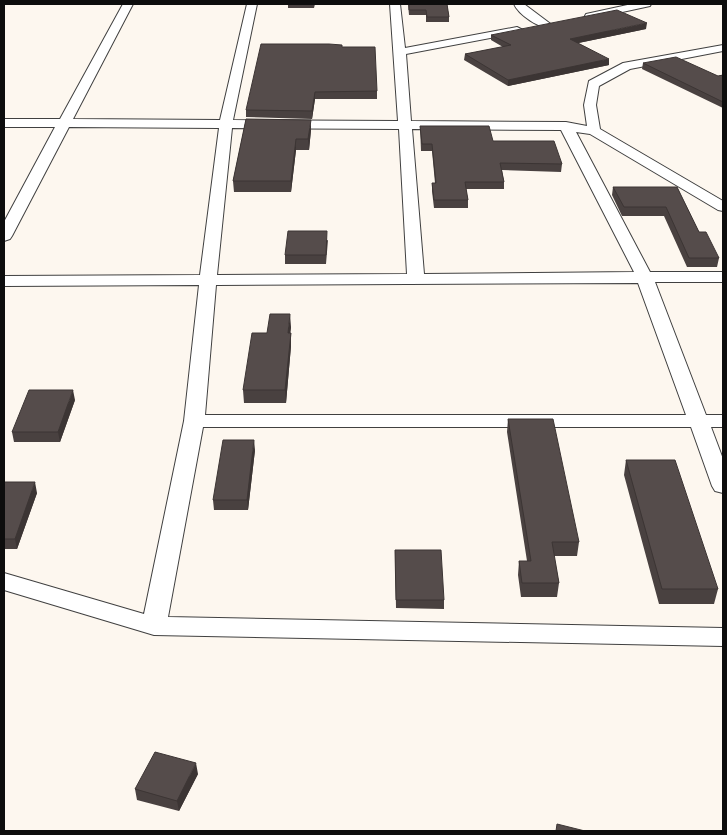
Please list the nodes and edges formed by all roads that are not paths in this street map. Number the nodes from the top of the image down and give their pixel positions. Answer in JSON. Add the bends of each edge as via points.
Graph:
{"nodes":[{"id":1,"x":128,"y":4,"type":"edge"},
{"id":2,"x":252,"y":4,"type":"edge"},
{"id":3,"x":395,"y":4,"type":"edge"},
{"id":4,"x":519,"y":4,"type":"edge"},
{"id":5,"x":646,"y":4,"type":"edge"},
{"id":6,"x":574,"y":19,"type":"edge"},
{"id":7,"x":723,"y":48,"type":"edge"},
{"id":8,"x":400,"y":52,"type":"junction"},
{"id":9,"x":4,"y":123,"type":"edge"},
{"id":10,"x":63,"y":123,"type":"junction"},
{"id":11,"x":226,"y":123,"type":"junction"},
{"id":12,"x":405,"y":125,"type":"junction"},
{"id":13,"x":566,"y":126,"type":"junction"},
{"id":14,"x":594,"y":131,"type":"junction"},
{"id":15,"x":723,"y":207,"type":"edge"},
{"id":16,"x":4,"y":236,"type":"edge"},
{"id":17,"x":723,"y":277,"type":"edge"},
{"id":18,"x":645,"y":278,"type":"junction"},
{"id":19,"x":416,"y":279,"type":"junction"},
{"id":20,"x":208,"y":280,"type":"junction"},
{"id":21,"x":4,"y":281,"type":"edge"},
{"id":22,"x":194,"y":421,"type":"junction"},
{"id":23,"x":700,"y":421,"type":"junction"},
{"id":24,"x":723,"y":422,"type":"edge"},
{"id":25,"x":723,"y":486,"type":"edge"},
{"id":26,"x":4,"y":582,"type":"edge"},
{"id":27,"x":154,"y":626,"type":"junction"},
{"id":28,"x":723,"y":637,"type":"edge"}],
"edges":[{"from":1,"to":10,"type":"street"},
{"from":2,"to":11,"type":"street"},
{"from":3,"to":8,"type":"street"},
{"from":4,"to":8,"type":"street","via":[[552,24]]},
{"from":5,"to":6,"type":"street"},
{"from":7,"to":14,"type":"street","via":[[627,66],[593,84],[590,105]]},
{"from":8,"to":12,"type":"street"},
{"from":9,"to":10,"type":"street"},
{"from":10,"to":11,"type":"street"},
{"from":10,"to":16,"type":"street"},
{"from":11,"to":12,"type":"street"},
{"from":11,"to":20,"type":"street"},
{"from":12,"to":13,"type":"street"},
{"from":12,"to":19,"type":"street"},
{"from":13,"to":14,"type":"street"},
{"from":13,"to":18,"type":"street"},
{"from":14,"to":15,"type":"street"},
{"from":17,"to":18,"type":"street"},
{"from":18,"to":19,"type":"street"},
{"from":18,"to":23,"type":"street"},
{"from":19,"to":20,"type":"street"},
{"from":20,"to":21,"type":"street"},
{"from":20,"to":22,"type":"street"},
{"from":22,"to":23,"type":"street"},
{"from":22,"to":27,"type":"street"},
{"from":23,"to":24,"type":"street"},
{"from":23,"to":25,"type":"street"},
{"from":26,"to":27,"type":"street"},
{"from":27,"to":28,"type":"street"}]}
